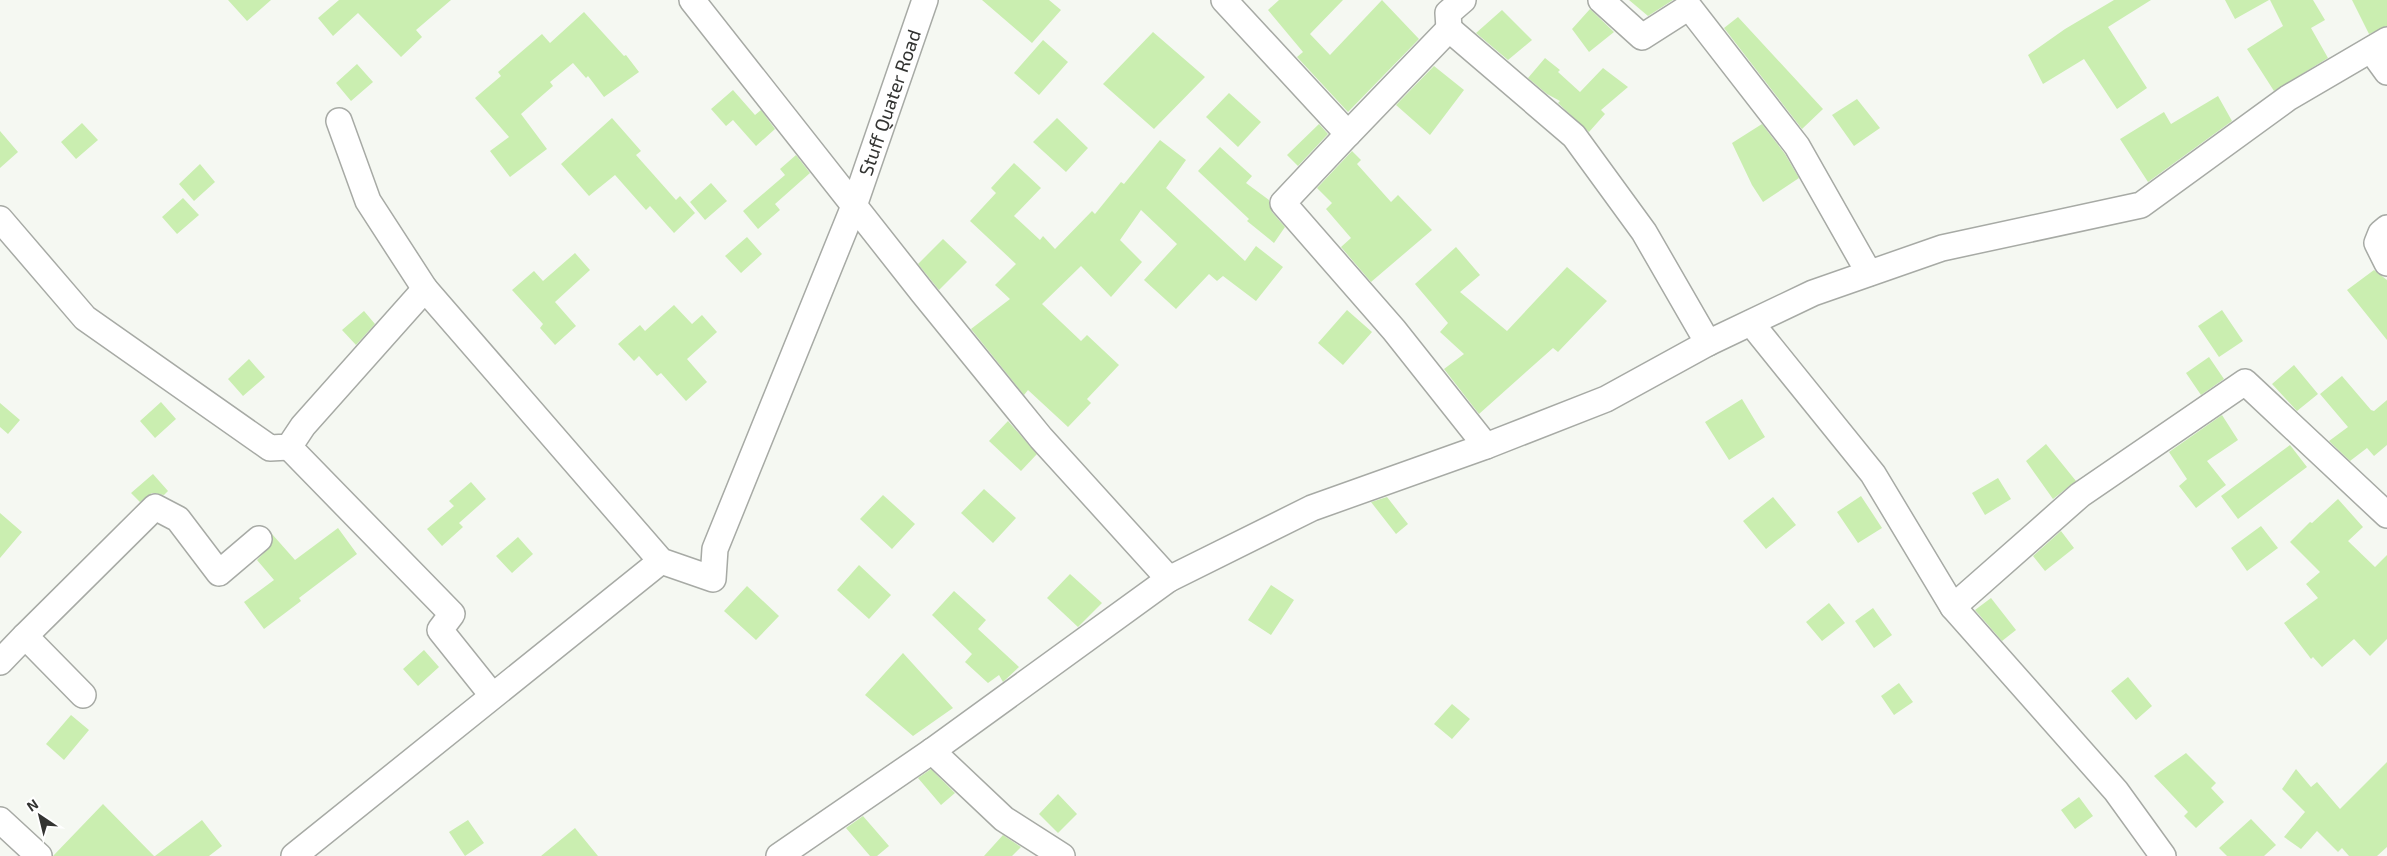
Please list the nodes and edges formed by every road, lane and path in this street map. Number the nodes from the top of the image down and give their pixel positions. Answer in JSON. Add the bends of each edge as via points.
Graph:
{"nodes":[{"id":1,"x":692,"y":0,"type":"edge"},
{"id":2,"x":925,"y":0,"type":"edge"},
{"id":3,"x":1224,"y":0,"type":"edge"},
{"id":4,"x":1463,"y":0,"type":"edge"},
{"id":5,"x":1601,"y":0,"type":"edge"},
{"id":6,"x":1692,"y":4,"type":"edge"},
{"id":7,"x":1449,"y":29,"type":"junction"},
{"id":8,"x":2379,"y":45,"type":"edge"},
{"id":9,"x":2387,"y":72,"type":"edge"},
{"id":10,"x":339,"y":121,"type":"dead end"},
{"id":11,"x":1348,"y":134,"type":"junction"},
{"id":12,"x":854,"y":206,"type":"junction"},
{"id":13,"x":0,"y":219,"type":"edge"},
{"id":14,"x":2387,"y":228,"type":"edge"},
{"id":15,"x":2387,"y":263,"type":"edge"},
{"id":16,"x":1869,"y":273,"type":"junction"},
{"id":17,"x":425,"y":289,"type":"junction"},
{"id":18,"x":1751,"y":323,"type":"junction"},
{"id":19,"x":1708,"y":342,"type":"junction"},
{"id":20,"x":1486,"y":446,"type":"junction"},
{"id":21,"x":289,"y":447,"type":"junction"},
{"id":22,"x":2387,"y":516,"type":"edge"},
{"id":23,"x":259,"y":539,"type":"dead end"},
{"id":24,"x":661,"y":562,"type":"junction"},
{"id":25,"x":1169,"y":579,"type":"junction"},
{"id":26,"x":1953,"y":607,"type":"junction"},
{"id":27,"x":25,"y":636,"type":"junction"},
{"id":28,"x":0,"y":662,"type":"edge"},
{"id":29,"x":83,"y":696,"type":"dead end"},
{"id":30,"x":492,"y":696,"type":"junction"},
{"id":31,"x":932,"y":751,"type":"junction"},
{"id":32,"x":0,"y":820,"type":"edge"},
{"id":33,"x":783,"y":855,"type":"edge"},
{"id":34,"x":39,"y":856,"type":"edge"},
{"id":35,"x":294,"y":856,"type":"edge"},
{"id":36,"x":1062,"y":856,"type":"edge"},
{"id":37,"x":2163,"y":856,"type":"edge"}],
"edges":[{"from":1,"to":12,"type":"street"},
{"from":2,"to":12,"type":"street","name":"Stuff Quater Road"},
{"from":3,"to":11,"type":"street"},
{"from":4,"to":7,"type":"street","via":[[1448,13]]},
{"from":5,"to":6,"type":"street","via":[[1642,38]]},
{"from":6,"to":16,"type":"street","via":[[1797,146]]},
{"from":7,"to":11,"type":"street"},
{"from":7,"to":19,"type":"street","via":[[1574,136],[1644,232]]},
{"from":8,"to":9,"type":"street"},
{"from":8,"to":16,"type":"street","via":[[2288,98],[2141,205],[1942,248]]},
{"from":10,"to":17,"type":"street","via":[[368,201]]},
{"from":11,"to":20,"type":"street","via":[[1283,203],[1394,330]]},
{"from":12,"to":24,"type":"street","name":"Stuff Quater Road","via":[[715,549],[713,579]]},
{"from":12,"to":25,"type":"street","via":[[1041,438]]},
{"from":13,"to":21,"type":"street","via":[[85,318],[270,448]]},
{"from":14,"to":15,"type":"street","via":[[2377,243]]},
{"from":16,"to":18,"type":"street","via":[[1813,293]]},
{"from":17,"to":21,"type":"street","via":[[303,426]]},
{"from":17,"to":24,"type":"street"},
{"from":18,"to":19,"type":"street"},
{"from":18,"to":26,"type":"street","via":[[1873,474]]},
{"from":19,"to":20,"type":"street","via":[[1606,399]]},
{"from":20,"to":25,"type":"street","via":[[1312,508]]},
{"from":21,"to":30,"type":"street","via":[[452,614],[440,630]]},
{"from":22,"to":26,"type":"street","via":[[2245,382],[2080,495]]},
{"from":23,"to":27,"type":"street","via":[[219,573],[178,519],[154,507]]},
{"from":24,"to":30,"type":"street"},
{"from":25,"to":31,"type":"street"},
{"from":26,"to":37,"type":"street","via":[[2116,791]]},
{"from":27,"to":28,"type":"street"},
{"from":27,"to":29,"type":"street"},
{"from":30,"to":35,"type":"street"},
{"from":31,"to":33,"type":"street"},
{"from":31,"to":36,"type":"street","via":[[1004,819]]},
{"from":32,"to":34,"type":"street"}]}
